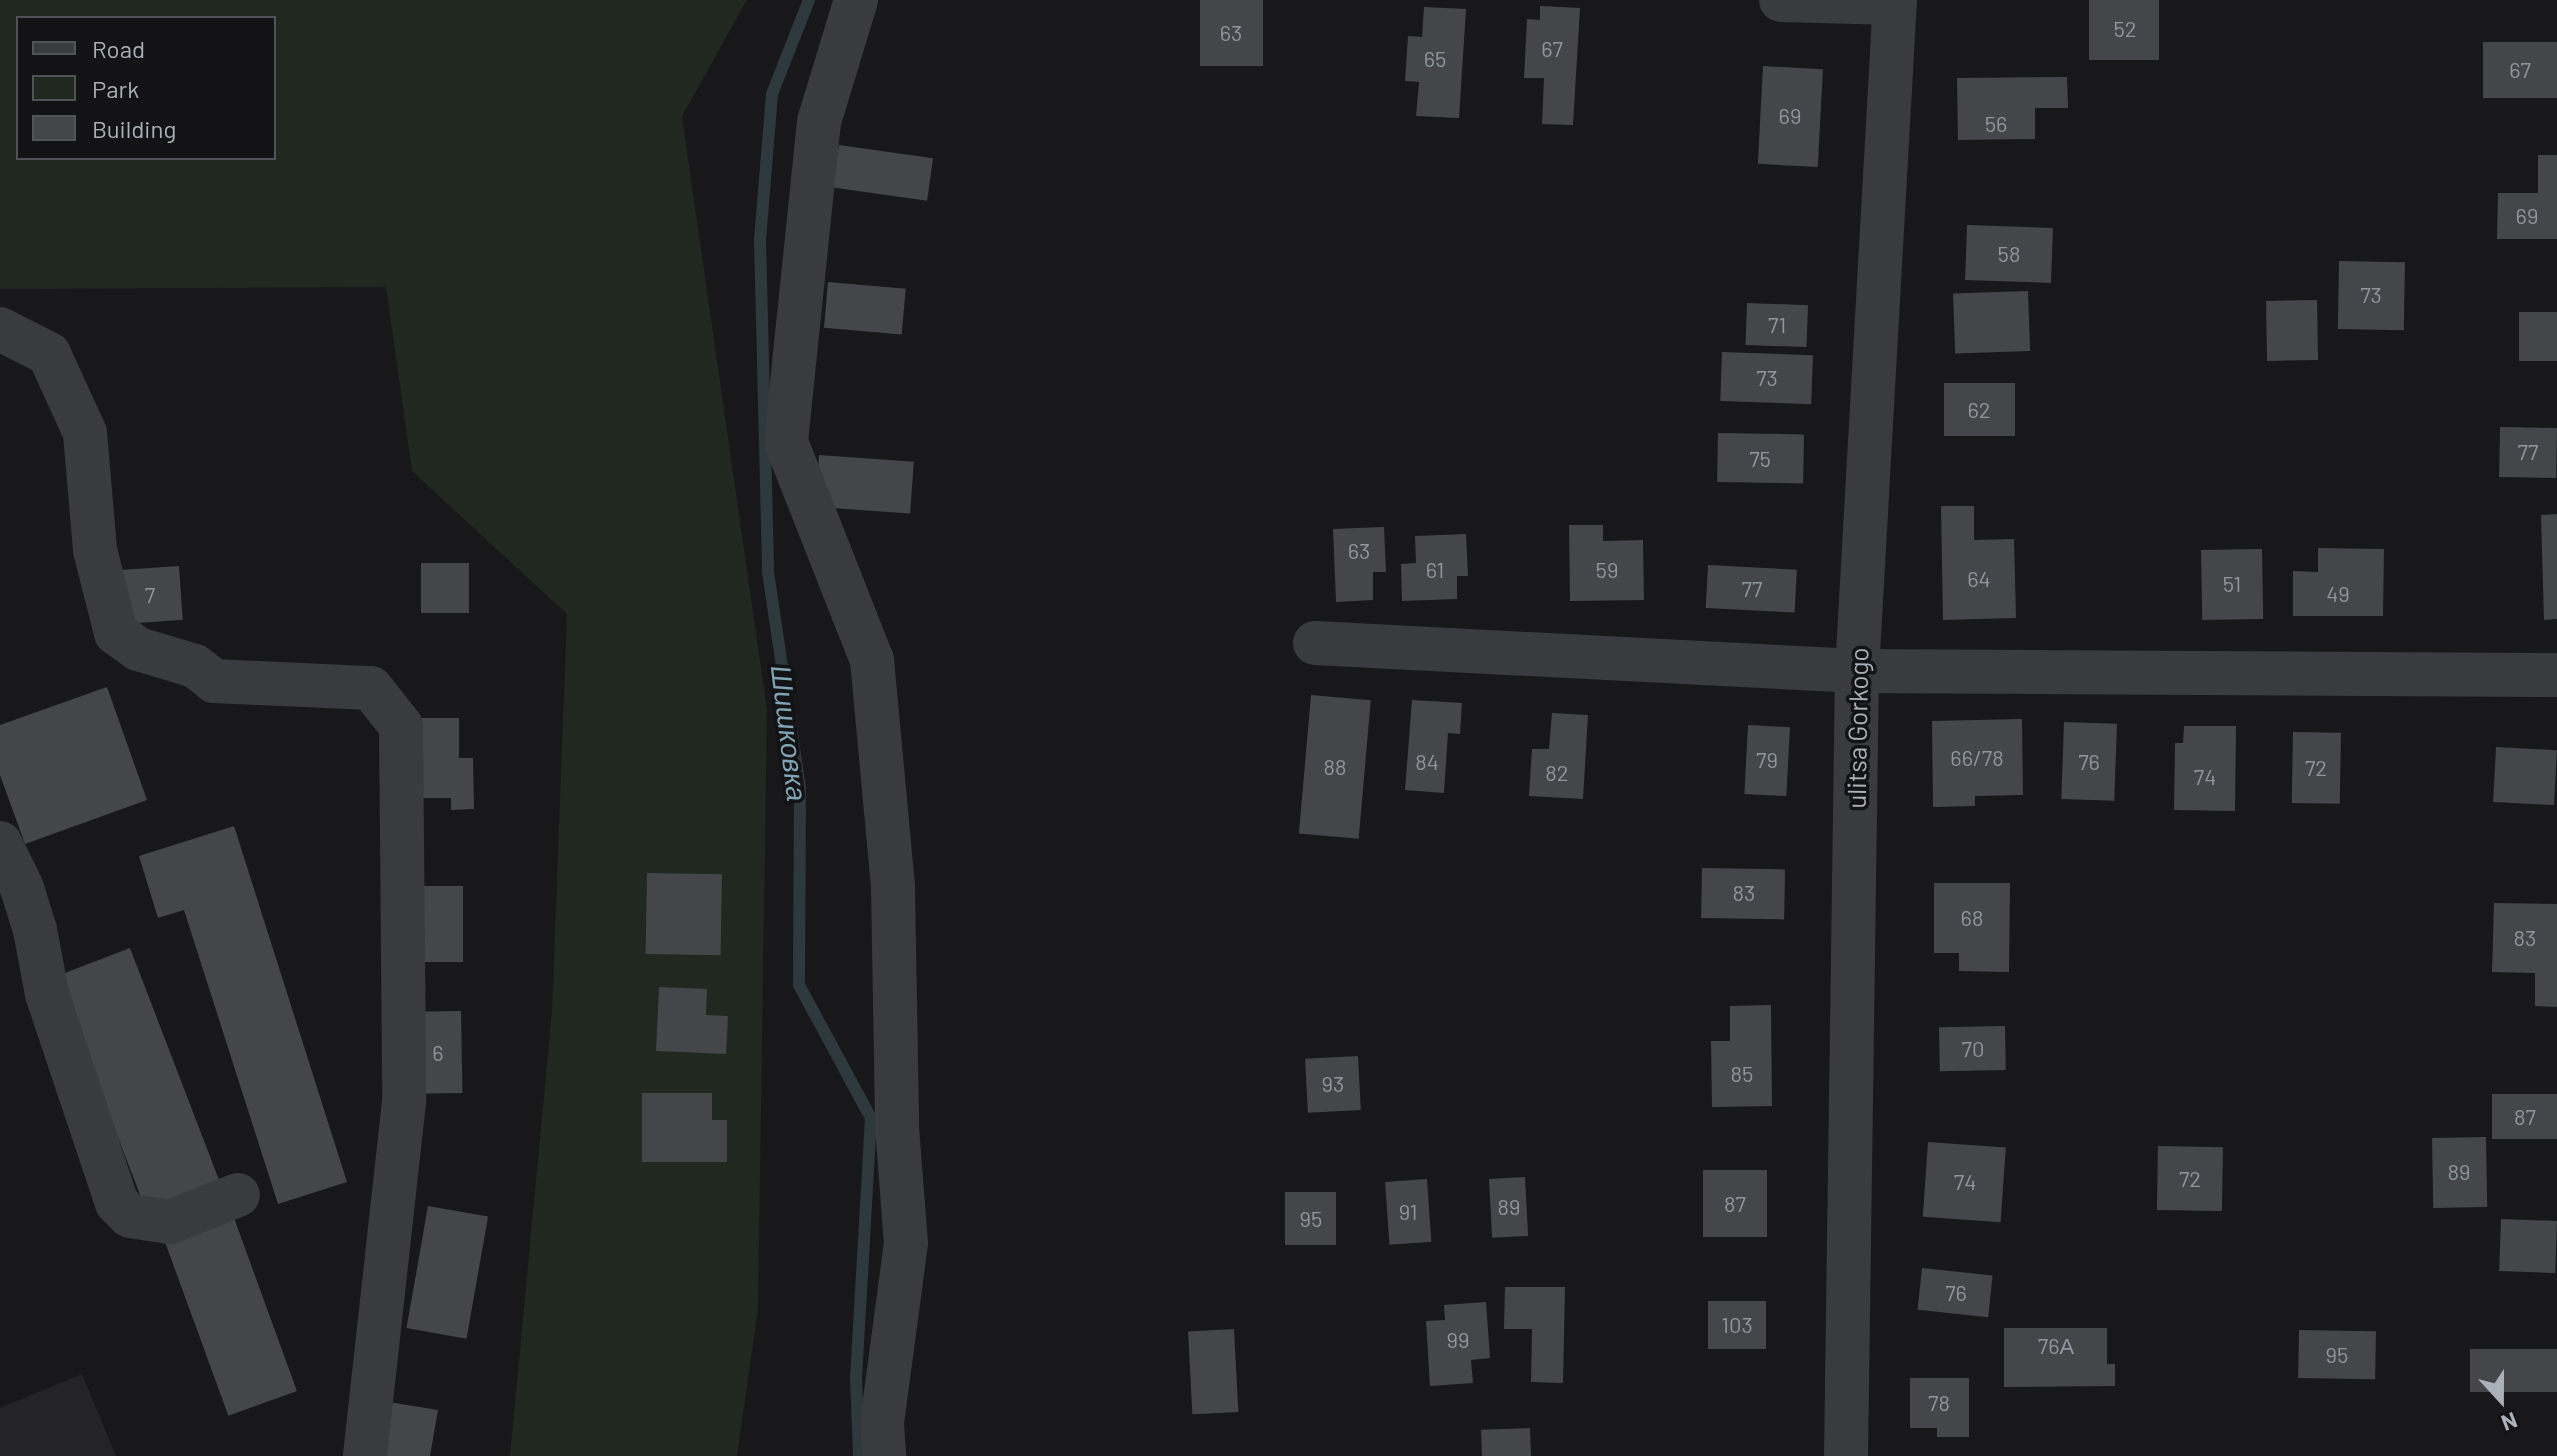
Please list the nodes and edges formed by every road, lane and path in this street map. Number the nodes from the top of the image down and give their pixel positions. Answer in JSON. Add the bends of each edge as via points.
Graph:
{"nodes":[{"id":1,"x":856,"y":0,"type":"edge"},
{"id":2,"x":1781,"y":0,"type":"edge"},
{"id":3,"x":1894,"y":1,"type":"edge"},
{"id":4,"x":0,"y":329,"type":"edge"},
{"id":5,"x":1315,"y":643,"type":"dead end"},
{"id":6,"x":1857,"y":671,"type":"junction"},
{"id":7,"x":2557,"y":675,"type":"edge"},
{"id":8,"x":0,"y":843,"type":"edge"},
{"id":9,"x":238,"y":1195,"type":"dead end"},
{"id":10,"x":365,"y":1456,"type":"edge"},
{"id":11,"x":884,"y":1456,"type":"edge"},
{"id":12,"x":1846,"y":1456,"type":"edge"}],
"edges":[{"from":1,"to":11,"type":"street","via":[[819,122],[786,442],[872,660],[893,888],[897,1127],[906,1243],[882,1424]]},
{"from":2,"to":3,"type":"street"},
{"from":3,"to":6,"type":"street","name":"ulitsa Gorkogo"},
{"from":4,"to":10,"type":"street","via":[[49,354],[85,433],[95,550],[116,633],[138,649],[195,666],[214,681],[371,688],[401,726],[404,1102]]},
{"from":5,"to":6,"type":"street"},
{"from":6,"to":7,"type":"street"},
{"from":6,"to":12,"type":"street","name":"ulitsa Gorkogo"},
{"from":8,"to":9,"type":"street","via":[[26,902],[47,994],[117,1203],[130,1216],[170,1222]]}]}
